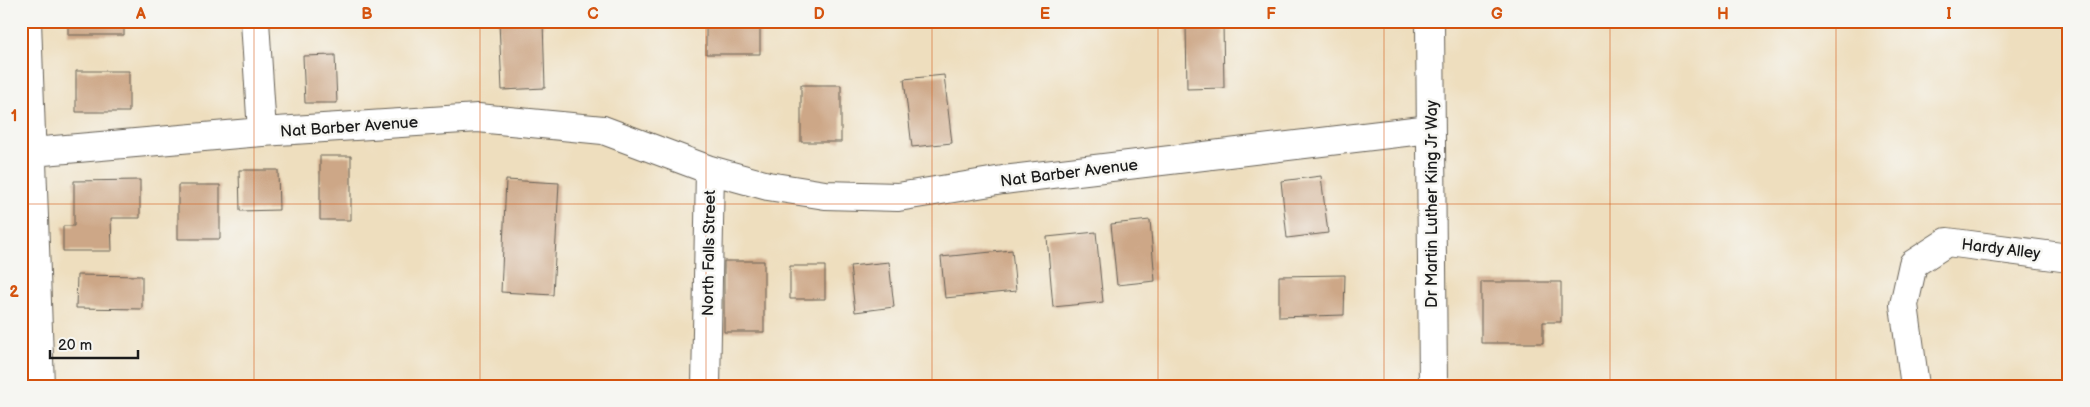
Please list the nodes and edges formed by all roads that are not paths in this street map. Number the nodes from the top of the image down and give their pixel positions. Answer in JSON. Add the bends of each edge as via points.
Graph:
{"nodes":[{"id":1,"x":27,"y":21,"type":"edge"},
{"id":2,"x":255,"y":21,"type":"edge"},
{"id":3,"x":1430,"y":21,"type":"edge"},
{"id":4,"x":1430,"y":128,"type":"junction"},
{"id":5,"x":262,"y":132,"type":"junction"},
{"id":6,"x":32,"y":152,"type":"junction"},
{"id":7,"x":663,"y":152,"type":"joint"},
{"id":8,"x":710,"y":170,"type":"junction"},
{"id":9,"x":2069,"y":258,"type":"edge"},
{"id":10,"x":29,"y":310,"type":"edge"},
{"id":11,"x":40,"y":386,"type":"edge"},
{"id":12,"x":706,"y":386,"type":"edge"},
{"id":13,"x":1433,"y":386,"type":"edge"},
{"id":14,"x":1915,"y":386,"type":"edge"}],
"edges":[{"from":1,"to":6,"type":"street"},
{"from":2,"to":5,"type":"street"},
{"from":3,"to":4,"type":"street","name":"Dr Martin Luther King Jr Way"},
{"from":4,"to":8,"type":"street","name":"Nat Barber Avenue","via":[[1003,180],[898,198],[825,195],[768,186]]},
{"from":4,"to":13,"type":"street","name":"Dr Martin Luther King Jr Way"},
{"from":5,"to":6,"type":"street","name":"Nat Barber Avenue"},
{"from":5,"to":7,"type":"street","name":"Nat Barber Avenue","via":[[478,118],[602,130]]},
{"from":6,"to":10,"type":"street"},
{"from":7,"to":8,"type":"street","name":"North Falls Street"},
{"from":8,"to":12,"type":"street","name":"North Falls Street"},
{"from":9,"to":14,"type":"street","name":"Hardy Alley","via":[[1947,242],[1913,264],[1904,305]]},
{"from":10,"to":11,"type":"street"}]}
